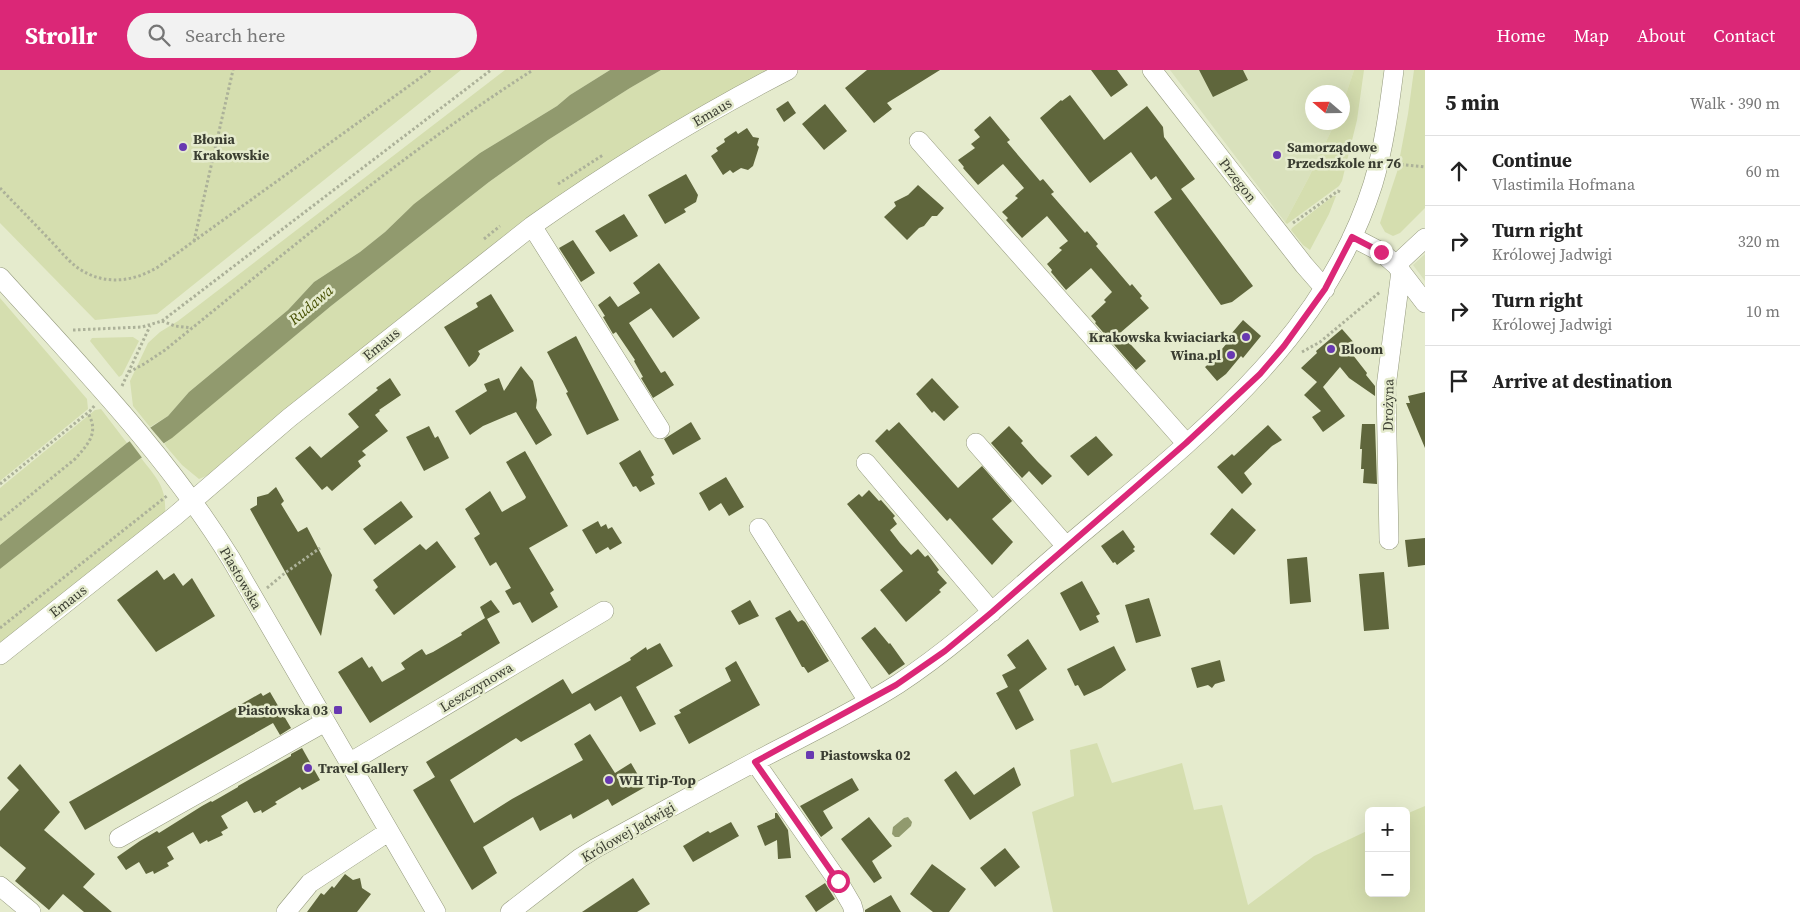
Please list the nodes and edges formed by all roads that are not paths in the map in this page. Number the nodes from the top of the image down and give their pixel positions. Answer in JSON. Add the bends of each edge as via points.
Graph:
{"nodes":[{"id":1,"x":788,"y":70,"type":"edge"},
{"id":2,"x":1152,"y":70,"type":"edge"},
{"id":3,"x":1394,"y":70,"type":"edge"},
{"id":4,"x":919,"y":141,"type":"dead end"},
{"id":5,"x":532,"y":226,"type":"junction"},
{"id":6,"x":1352,"y":237,"type":"junction"},
{"id":7,"x":1425,"y":238,"type":"edge"},
{"id":8,"x":1399,"y":268,"type":"junction"},
{"id":9,"x":0,"y":277,"type":"edge"},
{"id":10,"x":1325,"y":289,"type":"junction"},
{"id":11,"x":1425,"y":303,"type":"edge"},
{"id":12,"x":660,"y":429,"type":"dead end"},
{"id":13,"x":976,"y":443,"type":"dead end"},
{"id":14,"x":1186,"y":443,"type":"junction"},
{"id":15,"x":866,"y":463,"type":"dead end"},
{"id":16,"x":192,"y":501,"type":"junction"},
{"id":17,"x":760,"y":528,"type":"dead end"},
{"id":18,"x":1389,"y":540,"type":"dead end"},
{"id":19,"x":1066,"y":546,"type":"junction"},
{"id":20,"x":604,"y":610,"type":"dead end"},
{"id":21,"x":992,"y":612,"type":"junction"},
{"id":22,"x":0,"y":655,"type":"edge"},
{"id":23,"x":868,"y":701,"type":"junction"},
{"id":24,"x":325,"y":722,"type":"junction"},
{"id":25,"x":755,"y":762,"type":"junction"},
{"id":26,"x":349,"y":763,"type":"junction"},
{"id":27,"x":388,"y":832,"type":"junction"},
{"id":28,"x":118,"y":838,"type":"dead end"},
{"id":29,"x":0,"y":886,"type":"edge"},
{"id":30,"x":31,"y":912,"type":"edge"},
{"id":31,"x":286,"y":912,"type":"edge"},
{"id":32,"x":436,"y":912,"type":"edge"},
{"id":33,"x":510,"y":912,"type":"edge"},
{"id":34,"x":854,"y":912,"type":"edge"}],
"edges":[{"from":1,"to":5,"type":"street","name":"Emaus","via":[[652,147]]},
{"from":2,"to":10,"type":"street","name":"Przegon"},
{"from":3,"to":6,"type":"street","name":"Królowej Jadwigi","via":[[1387,129],[1370,193]]},
{"from":4,"to":14,"type":"street"},
{"from":5,"to":12,"type":"street"},
{"from":5,"to":16,"type":"street","name":"Emaus","via":[[289,418]]},
{"from":6,"to":8,"type":"street","via":[[1381,252]]},
{"from":6,"to":10,"type":"street","name":"Królowej Jadwigi"},
{"from":7,"to":8,"type":"street"},
{"from":8,"to":11,"type":"street"},
{"from":8,"to":18,"type":"street","name":"Drożyna","via":[[1386,386]]},
{"from":9,"to":16,"type":"street","name":"Piastowska","via":[[124,416]]},
{"from":10,"to":14,"type":"street","name":"Królowej Jadwigi","via":[[1260,374]]},
{"from":13,"to":19,"type":"street"},
{"from":14,"to":19,"type":"street","name":"Królowej Jadwigi"},
{"from":15,"to":21,"type":"street"},
{"from":16,"to":22,"type":"street","name":"Emaus"},
{"from":16,"to":24,"type":"street","name":"Piastowska","via":[[231,558]]},
{"from":17,"to":23,"type":"street"},
{"from":19,"to":21,"type":"street","name":"Królowej Jadwigi"},
{"from":20,"to":26,"type":"street","name":"Leszczynowa"},
{"from":21,"to":23,"type":"street","name":"Królowej Jadwigi","via":[[945,651]]},
{"from":23,"to":25,"type":"street","name":"Królowej Jadwigi"},
{"from":24,"to":26,"type":"street","name":"Piastowska"},
{"from":24,"to":28,"type":"street"},
{"from":25,"to":33,"type":"street","name":"Królowej Jadwigi","via":[[596,848]]},
{"from":25,"to":34,"type":"street","via":[[838,881]]},
{"from":26,"to":27,"type":"street","name":"Piastowska"},
{"from":27,"to":31,"type":"street","via":[[310,883]]},
{"from":27,"to":32,"type":"street","name":"Piastowska"},
{"from":29,"to":30,"type":"street"}]}
